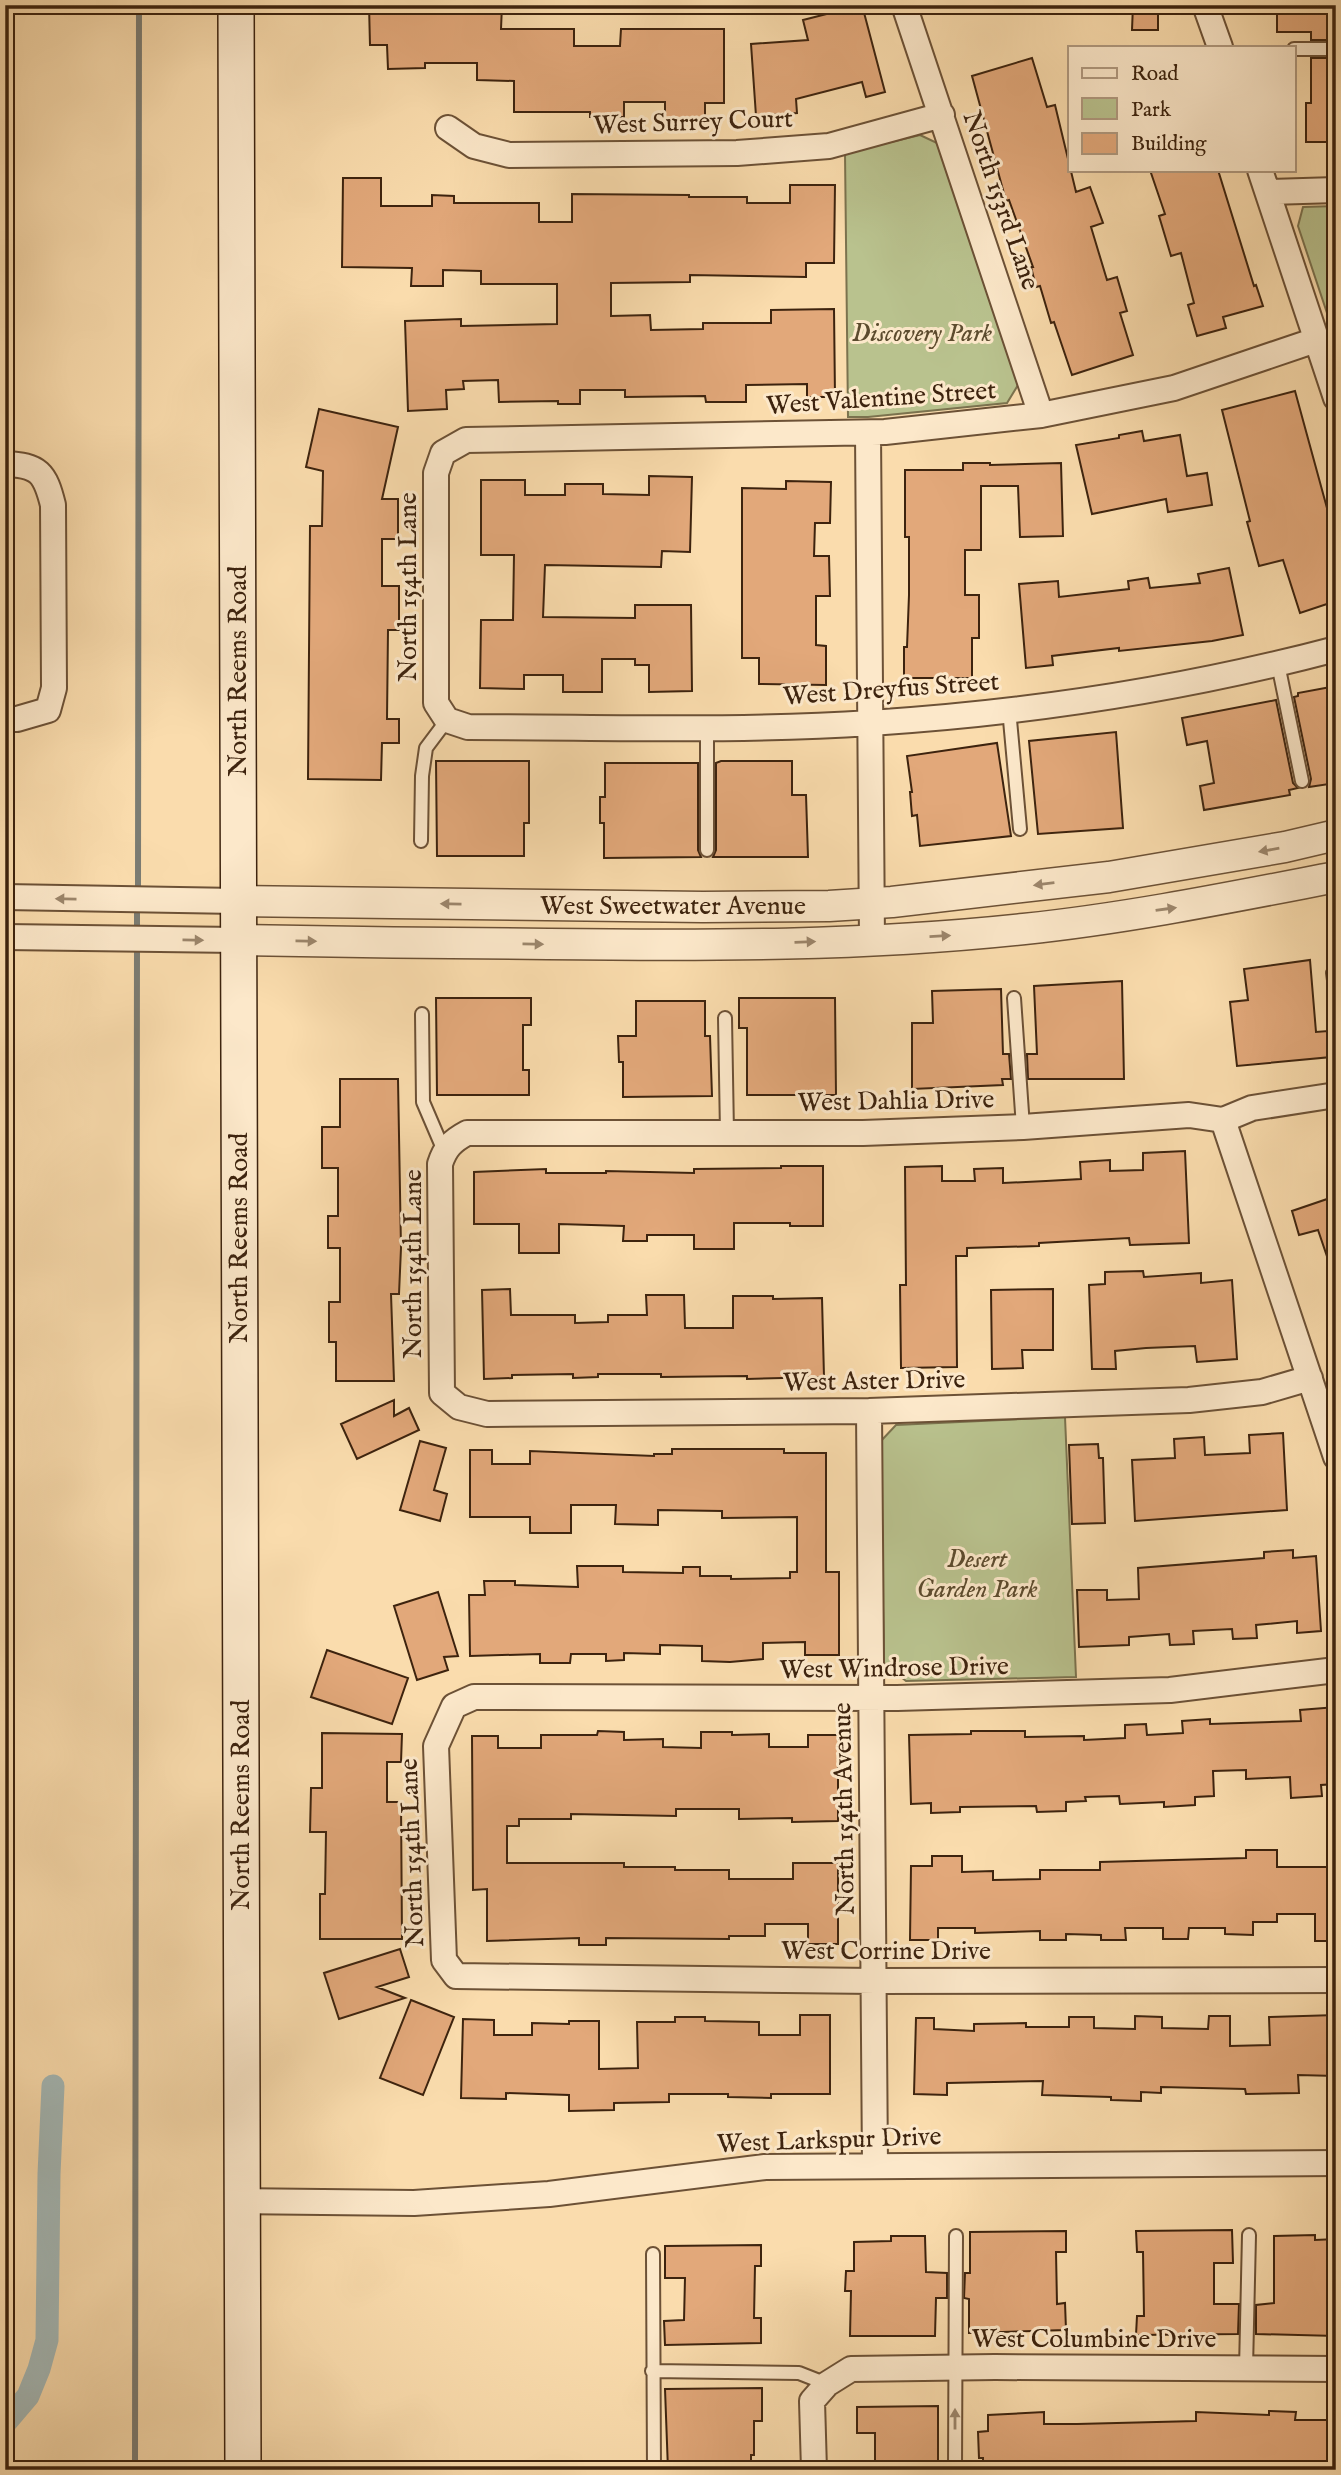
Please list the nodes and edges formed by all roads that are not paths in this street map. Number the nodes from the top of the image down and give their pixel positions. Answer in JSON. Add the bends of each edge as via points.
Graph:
{"nodes":[{"id":1,"x":236,"y":5,"type":"edge"},
{"id":2,"x":904,"y":5,"type":"edge"},
{"id":3,"x":1205,"y":5,"type":"edge"},
{"id":4,"x":1220,"y":46,"type":"edge"},
{"id":5,"x":1296,"y":49,"type":"edge"},
{"id":6,"x":1336,"y":49,"type":"edge"},
{"id":7,"x":942,"y":115,"type":"junction"},
{"id":8,"x":448,"y":128,"type":"dead end"},
{"id":9,"x":1264,"y":181,"type":"edge"},
{"id":10,"x":1336,"y":190,"type":"edge"},
{"id":11,"x":1316,"y":340,"type":"junction"},
{"id":12,"x":1336,"y":398,"type":"edge"},
{"id":13,"x":1041,"y":415,"type":"junction"},
{"id":14,"x":868,"y":433,"type":"junction"},
{"id":15,"x":443,"y":453,"type":"joint"},
{"id":16,"x":16,"y":464,"type":"edge"},
{"id":17,"x":1336,"y":649,"type":"edge"},
{"id":18,"x":1278,"y":664,"type":"junction"},
{"id":19,"x":1009,"y":709,"type":"junction"},
{"id":20,"x":5,"y":719,"type":"edge"},
{"id":21,"x":447,"y":720,"type":"junction"},
{"id":22,"x":870,"y":723,"type":"junction"},
{"id":23,"x":707,"y":727,"type":"junction"},
{"id":24,"x":1302,"y":781,"type":"dead end"},
{"id":25,"x":1020,"y":829,"type":"dead end"},
{"id":26,"x":1336,"y":835,"type":"edge"},
{"id":27,"x":421,"y":841,"type":"dead end"},
{"id":28,"x":707,"y":850,"type":"dead end"},
{"id":29,"x":1336,"y":877,"type":"edge"},
{"id":30,"x":5,"y":897,"type":"edge"},
{"id":31,"x":237,"y":901,"type":"junction"},
{"id":32,"x":871,"y":903,"type":"junction"},
{"id":33,"x":5,"y":937,"type":"edge"},
{"id":34,"x":237,"y":940,"type":"junction"},
{"id":35,"x":872,"y":940,"type":"junction"},
{"id":36,"x":1333,"y":973,"type":"dead end"},
{"id":37,"x":1336,"y":995,"type":"edge"},
{"id":38,"x":1014,"y":998,"type":"dead end"},
{"id":39,"x":422,"y":1014,"type":"dead end"},
{"id":40,"x":725,"y":1018,"type":"dead end"},
{"id":41,"x":1336,"y":1095,"type":"edge"},
{"id":42,"x":1223,"y":1120,"type":"junction"},
{"id":43,"x":1023,"y":1127,"type":"junction"},
{"id":44,"x":727,"y":1133,"type":"junction"},
{"id":45,"x":449,"y":1145,"type":"junction"},
{"id":46,"x":1310,"y":1378,"type":"junction"},
{"id":47,"x":442,"y":1393,"type":"joint"},
{"id":48,"x":869,"y":1411,"type":"junction"},
{"id":49,"x":1336,"y":1457,"type":"edge"},
{"id":50,"x":1336,"y":1670,"type":"edge"},
{"id":51,"x":872,"y":1698,"type":"junction"},
{"id":52,"x":454,"y":1706,"type":"joint"},
{"id":53,"x":444,"y":1960,"type":"joint"},
{"id":54,"x":1336,"y":1980,"type":"edge"},
{"id":55,"x":875,"y":1981,"type":"junction"},
{"id":56,"x":1336,"y":2163,"type":"edge"},
{"id":57,"x":875,"y":2165,"type":"junction"},
{"id":58,"x":243,"y":2201,"type":"junction"},
{"id":59,"x":1249,"y":2235,"type":"dead end"},
{"id":60,"x":956,"y":2236,"type":"dead end"},
{"id":61,"x":653,"y":2254,"type":"dead end"},
{"id":62,"x":955,"y":2367,"type":"junction"},
{"id":63,"x":1246,"y":2369,"type":"junction"},
{"id":64,"x":1336,"y":2369,"type":"edge"},
{"id":65,"x":652,"y":2371,"type":"junction"},
{"id":66,"x":827,"y":2384,"type":"junction"},
{"id":67,"x":243,"y":2470,"type":"edge"},
{"id":68,"x":653,"y":2470,"type":"edge"},
{"id":69,"x":814,"y":2470,"type":"edge"},
{"id":70,"x":955,"y":2470,"type":"edge"}],
"edges":[{"from":1,"to":31,"type":"main road","name":"North Reems Road"},
{"from":2,"to":7,"type":"street","name":"North 153rd Lane"},
{"from":3,"to":4,"type":"street"},
{"from":5,"to":6,"type":"lane"},
{"from":7,"to":8,"type":"street","name":"West Surrey Court","via":[[829,146],[737,153],[509,155],[474,146]]},
{"from":7,"to":13,"type":"street","name":"North 153rd Lane"},
{"from":9,"to":10,"type":"street"},
{"from":9,"to":11,"type":"street"},
{"from":11,"to":12,"type":"street"},
{"from":11,"to":13,"type":"street","name":"West Valentine Street","via":[[1174,388]]},
{"from":13,"to":14,"type":"street","name":"West Valentine Street"},
{"from":14,"to":15,"type":"street","name":"West Valentine Street","via":[[466,440]]},
{"from":14,"to":22,"type":"street"},
{"from":15,"to":21,"type":"street","name":"North 154th Lane","via":[[436,472],[436,704]]},
{"from":16,"to":20,"type":"street","via":[[47,480],[53,505],[54,688],[48,710]]},
{"from":17,"to":18,"type":"street","name":"West Dreyfus Street"},
{"from":18,"to":19,"type":"street","name":"West Dreyfus Street","via":[[1122,694]]},
{"from":18,"to":24,"type":"lane"},
{"from":19,"to":22,"type":"street","name":"West Dreyfus Street"},
{"from":19,"to":25,"type":"lane"},
{"from":21,"to":23,"type":"street","name":"West Dreyfus Street","via":[[468,727]]},
{"from":21,"to":27,"type":"lane","via":[[426,748]]},
{"from":22,"to":23,"type":"street","name":"West Dreyfus Street"},
{"from":22,"to":32,"type":"street"},
{"from":23,"to":28,"type":"lane"},
{"from":26,"to":32,"type":"street","name":"West Sweetwater Avenue","one_way":true,"via":[[1109,877]]},
{"from":35,"to":29,"type":"street","name":"West Sweetwater Avenue","one_way":true,"via":[[1026,929],[1185,907]]},
{"from":31,"to":30,"type":"street","name":"West Sweetwater Avenue","one_way":true},
{"from":32,"to":31,"type":"street","name":"West Sweetwater Avenue","one_way":true,"via":[[703,907]]},
{"from":31,"to":34,"type":"main road","name":"North Reems Road"},
{"from":32,"to":35,"type":"street"},
{"from":33,"to":34,"type":"street","name":"West Sweetwater Avenue","one_way":true},
{"from":34,"to":35,"type":"street","name":"West Sweetwater Avenue","one_way":true,"via":[[696,946]]},
{"from":34,"to":58,"type":"main road","name":"North Reems Road"},
{"from":36,"to":37,"type":"lane"},
{"from":38,"to":43,"type":"lane"},
{"from":39,"to":45,"type":"lane","via":[[423,1102]]},
{"from":40,"to":44,"type":"lane"},
{"from":41,"to":42,"type":"street","name":"West Dahlia Drive","via":[[1252,1108]]},
{"from":42,"to":43,"type":"street","name":"West Dahlia Drive","via":[[1189,1115]]},
{"from":42,"to":46,"type":"street"},
{"from":43,"to":44,"type":"street","name":"West Dahlia Drive"},
{"from":44,"to":45,"type":"street","name":"West Dahlia Drive","via":[[467,1133]]},
{"from":45,"to":47,"type":"street","name":"North 154th Lane","via":[[440,1164]]},
{"from":46,"to":48,"type":"street","name":"West Aster Drive","via":[[1262,1392],[1189,1400]]},
{"from":46,"to":49,"type":"street"},
{"from":47,"to":48,"type":"street","name":"West Aster Drive","via":[[459,1407],[487,1414]]},
{"from":48,"to":51,"type":"street","name":"North 154th Avenue"},
{"from":50,"to":51,"type":"street","name":"West Windrose Drive","via":[[1170,1689]]},
{"from":51,"to":52,"type":"street","name":"West Windrose Drive","via":[[474,1697]]},
{"from":51,"to":55,"type":"street","name":"North 154th Avenue"},
{"from":52,"to":53,"type":"street","name":"North 154th Lane","via":[[436,1746]]},
{"from":53,"to":55,"type":"street","name":"West Corrine Drive","via":[[456,1976]]},
{"from":54,"to":55,"type":"street","name":"West Corrine Drive"},
{"from":55,"to":57,"type":"street","name":"North 154th Avenue"},
{"from":56,"to":57,"type":"street","name":"West Larkspur Drive"},
{"from":57,"to":58,"type":"street","name":"West Larkspur Drive","via":[[765,2167],[549,2194],[414,2203]]},
{"from":58,"to":67,"type":"main road","name":"North Reems Road"},
{"from":59,"to":63,"type":"lane"},
{"from":60,"to":62,"type":"lane"},
{"from":61,"to":65,"type":"lane"},
{"from":62,"to":63,"type":"street","name":"West Columbine Drive"},
{"from":62,"to":66,"type":"street","name":"West Columbine Drive","via":[[851,2370]]},
{"from":70,"to":62,"type":"lane","one_way":true},
{"from":63,"to":64,"type":"street","name":"West Columbine Drive"},
{"from":65,"to":66,"type":"lane","via":[[799,2373]]},
{"from":65,"to":68,"type":"lane"},
{"from":66,"to":69,"type":"street","via":[[812,2401]]}]}
